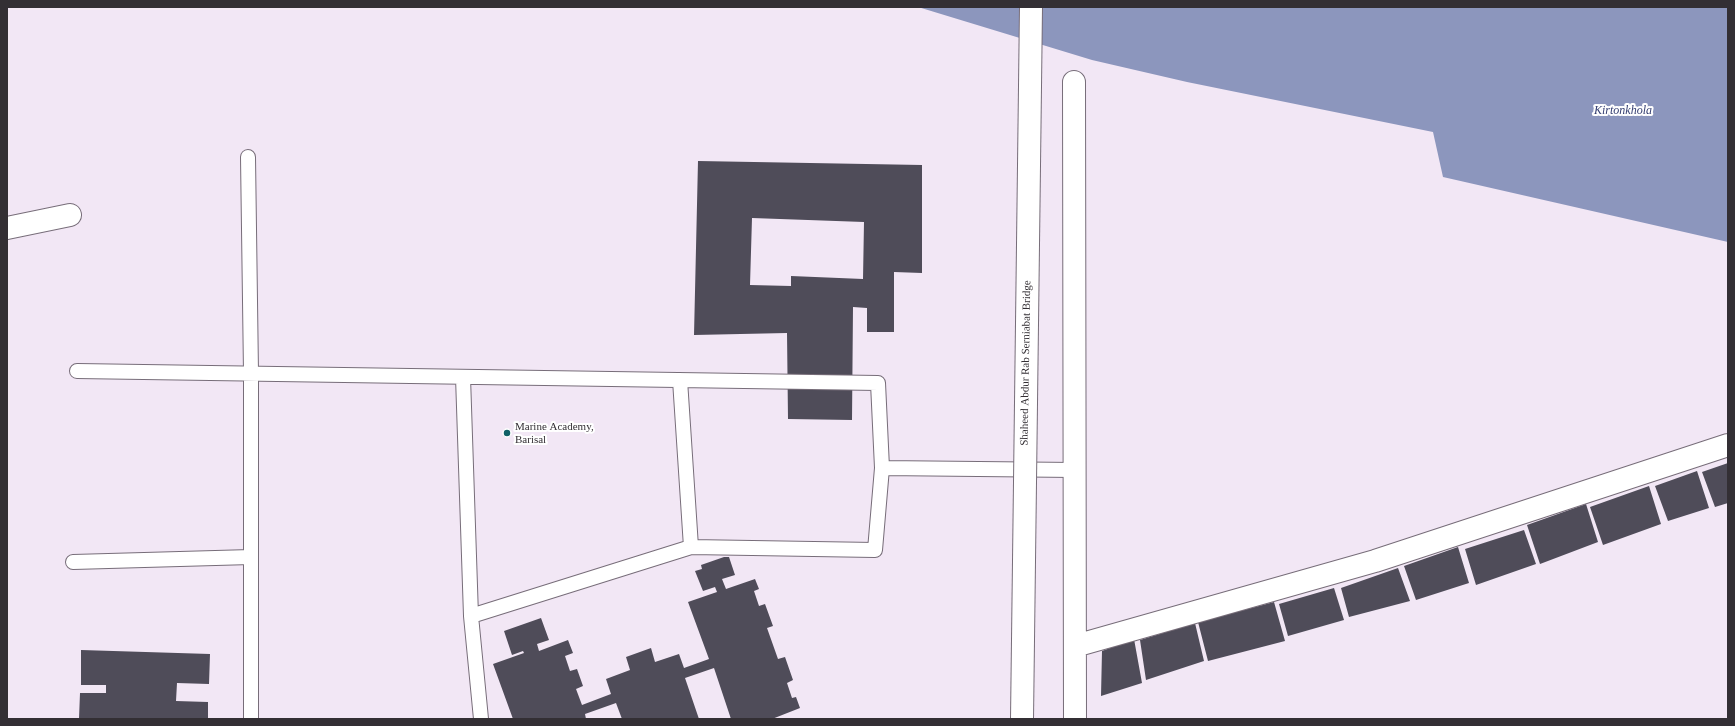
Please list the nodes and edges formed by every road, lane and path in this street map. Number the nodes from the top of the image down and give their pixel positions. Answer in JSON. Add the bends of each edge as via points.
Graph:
{"nodes":[{"id":1,"x":1031,"y":7,"type":"edge"},
{"id":2,"x":1074,"y":82,"type":"dead end"},
{"id":3,"x":248,"y":156,"type":"dead end"},
{"id":4,"x":70,"y":215,"type":"dead end"},
{"id":5,"x":7,"y":228,"type":"edge"},
{"id":6,"x":77,"y":371,"type":"dead end"},
{"id":7,"x":251,"y":373,"type":"junction"},
{"id":8,"x":463,"y":376,"type":"junction"},
{"id":9,"x":680,"y":380,"type":"junction"},
{"id":10,"x":1728,"y":445,"type":"edge"},
{"id":11,"x":882,"y":468,"type":"junction"},
{"id":12,"x":1075,"y":470,"type":"junction"},
{"id":13,"x":691,"y":547,"type":"junction"},
{"id":14,"x":251,"y":557,"type":"junction"},
{"id":15,"x":72,"y":562,"type":"dead end"},
{"id":16,"x":471,"y":616,"type":"junction"},
{"id":17,"x":1075,"y":646,"type":"junction"},
{"id":18,"x":251,"y":719,"type":"edge"},
{"id":19,"x":481,"y":719,"type":"edge"},
{"id":20,"x":1022,"y":719,"type":"edge"},
{"id":21,"x":1075,"y":719,"type":"edge"}],
"edges":[{"from":1,"to":20,"type":"main road","name":"Shaheed Abdur Rab Serniabat Bridge","bridge":true},
{"from":2,"to":12,"type":"main road"},
{"from":3,"to":7,"type":"lane"},
{"from":4,"to":5,"type":"main road"},
{"from":6,"to":7,"type":"lane"},
{"from":7,"to":8,"type":"lane"},
{"from":7,"to":14,"type":"lane"},
{"from":8,"to":9,"type":"lane"},
{"from":8,"to":16,"type":"lane"},
{"from":9,"to":11,"type":"lane","via":[[878,383]]},
{"from":9,"to":13,"type":"lane"},
{"from":10,"to":17,"type":"main road","via":[[1375,561]]},
{"from":11,"to":12,"type":"lane"},
{"from":11,"to":13,"type":"lane","via":[[875,550]]},
{"from":12,"to":17,"type":"main road"},
{"from":13,"to":16,"type":"lane"},
{"from":14,"to":15,"type":"lane"},
{"from":14,"to":18,"type":"lane"},
{"from":16,"to":19,"type":"lane"},
{"from":17,"to":21,"type":"main road"}]}
